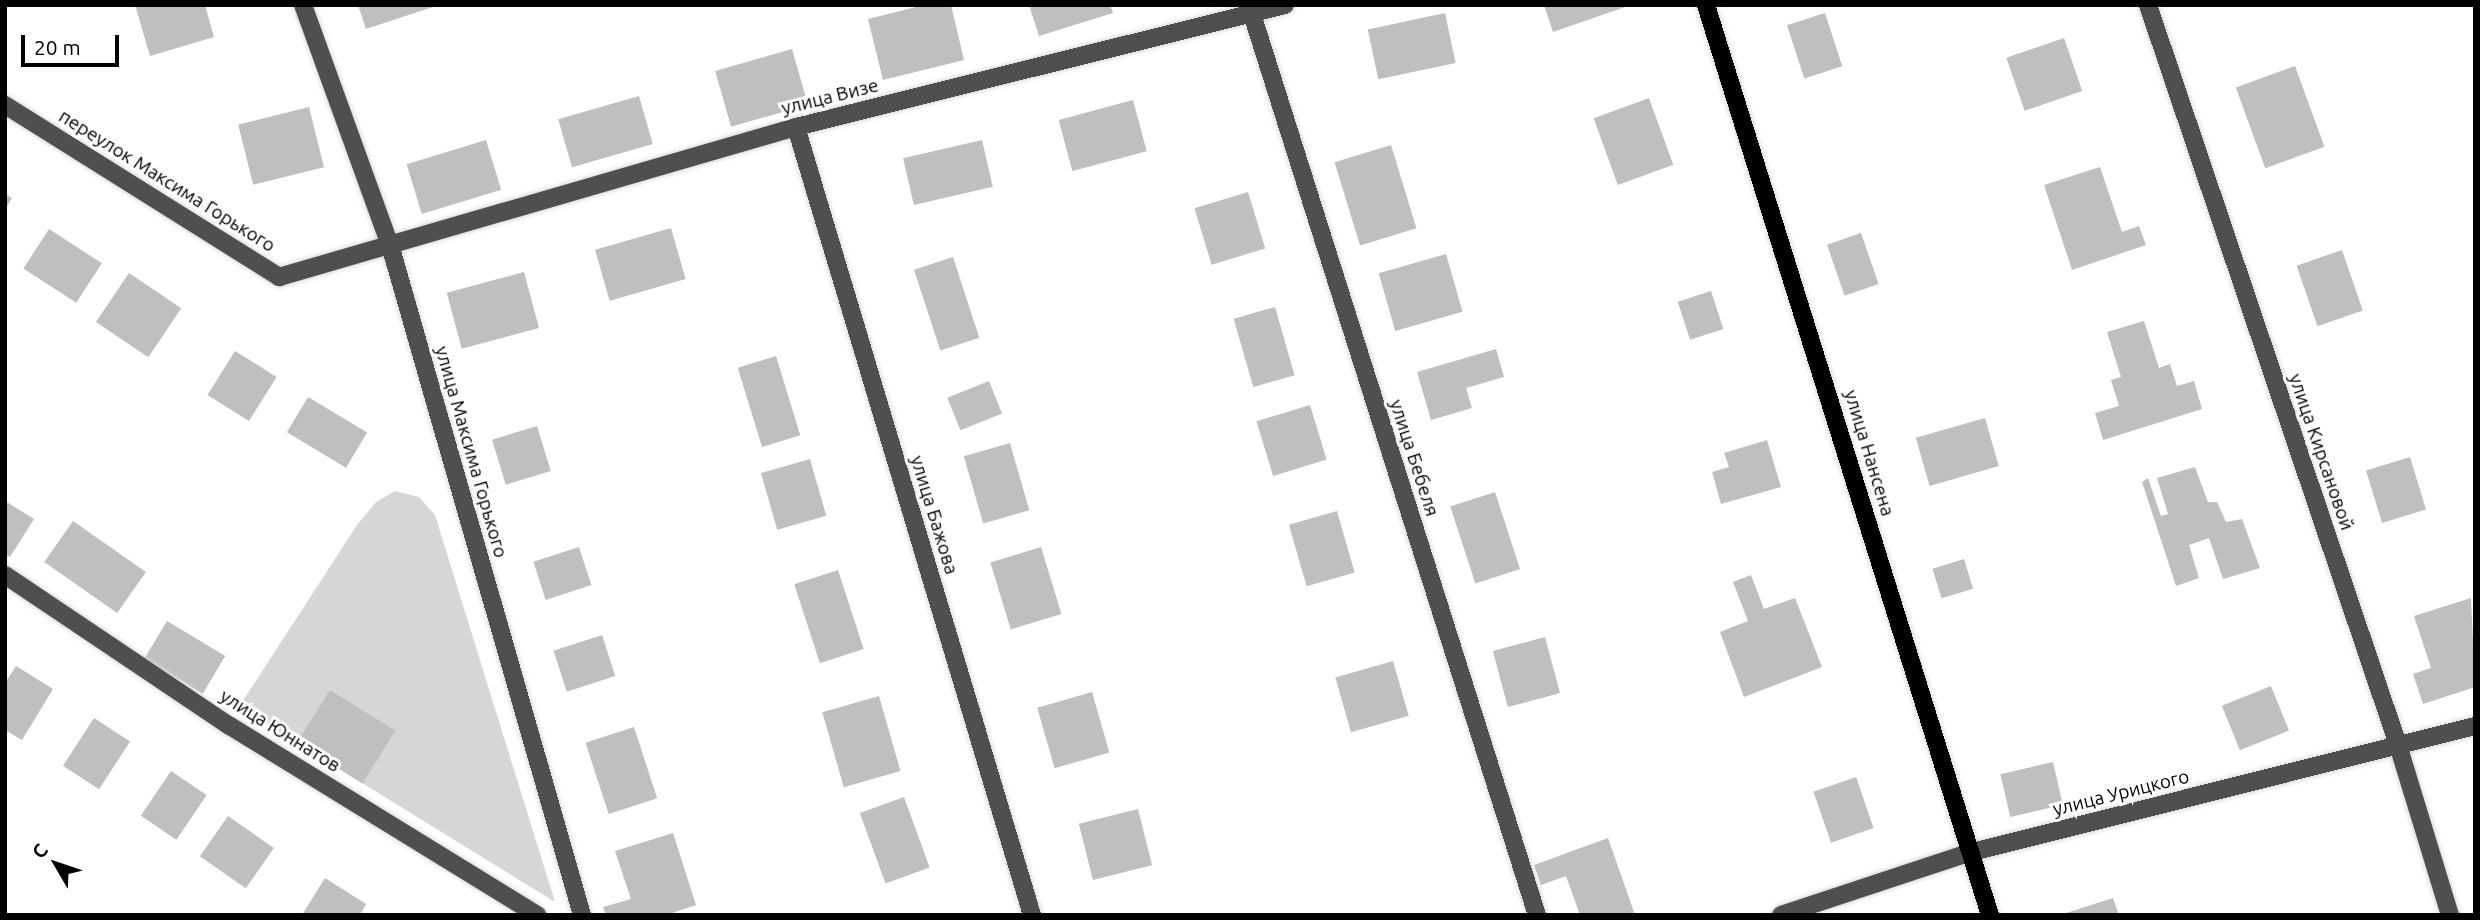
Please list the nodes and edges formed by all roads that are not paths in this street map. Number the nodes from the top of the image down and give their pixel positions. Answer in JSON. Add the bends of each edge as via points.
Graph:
{"nodes":[{"id":1,"x":303,"y":5,"type":"edge"},
{"id":2,"x":1285,"y":5,"type":"edge"},
{"id":3,"x":1706,"y":5,"type":"edge"},
{"id":4,"x":2148,"y":5,"type":"edge"},
{"id":5,"x":1252,"y":14,"type":"junction"},
{"id":6,"x":5,"y":105,"type":"edge"},
{"id":7,"x":796,"y":127,"type":"junction"},
{"id":8,"x":390,"y":245,"type":"junction"},
{"id":9,"x":5,"y":575,"type":"edge"},
{"id":10,"x":2475,"y":726,"type":"edge"},
{"id":11,"x":2398,"y":745,"type":"junction"},
{"id":12,"x":1972,"y":852,"type":"junction"},
{"id":13,"x":537,"y":915,"type":"edge"},
{"id":14,"x":582,"y":915,"type":"edge"},
{"id":15,"x":1032,"y":915,"type":"edge"},
{"id":16,"x":1537,"y":915,"type":"edge"},
{"id":17,"x":1781,"y":915,"type":"edge"},
{"id":18,"x":1990,"y":915,"type":"edge"},
{"id":19,"x":2450,"y":915,"type":"edge"}],
"edges":[{"from":1,"to":8,"type":"street","name":"улица Максима Горького"},
{"from":2,"to":5,"type":"street","name":"улица Визе"},
{"from":3,"to":12,"type":"main road","name":"улица Нансена"},
{"from":4,"to":11,"type":"street","name":"улица Кирсановой"},
{"from":5,"to":7,"type":"street","name":"улица Визе"},
{"from":5,"to":16,"type":"street","name":"улица Бебеля"},
{"from":6,"to":8,"type":"street","name":"переулок Максима Горького","via":[[279,277]]},
{"from":7,"to":8,"type":"street","name":"улица Визе"},
{"from":7,"to":15,"type":"street","name":"улица Бажова"},
{"from":8,"to":14,"type":"street","name":"улица Максима Горького"},
{"from":9,"to":13,"type":"street","name":"улица Юннатов","via":[[230,726]]},
{"from":10,"to":11,"type":"street","name":"улица Урицкого"},
{"from":11,"to":12,"type":"street","name":"улица Урицкого"},
{"from":11,"to":19,"type":"street","name":"улица Кирсановой"},
{"from":12,"to":17,"type":"street","name":"улица Урицкого"},
{"from":12,"to":18,"type":"main road","name":"улица Нансена"}]}
